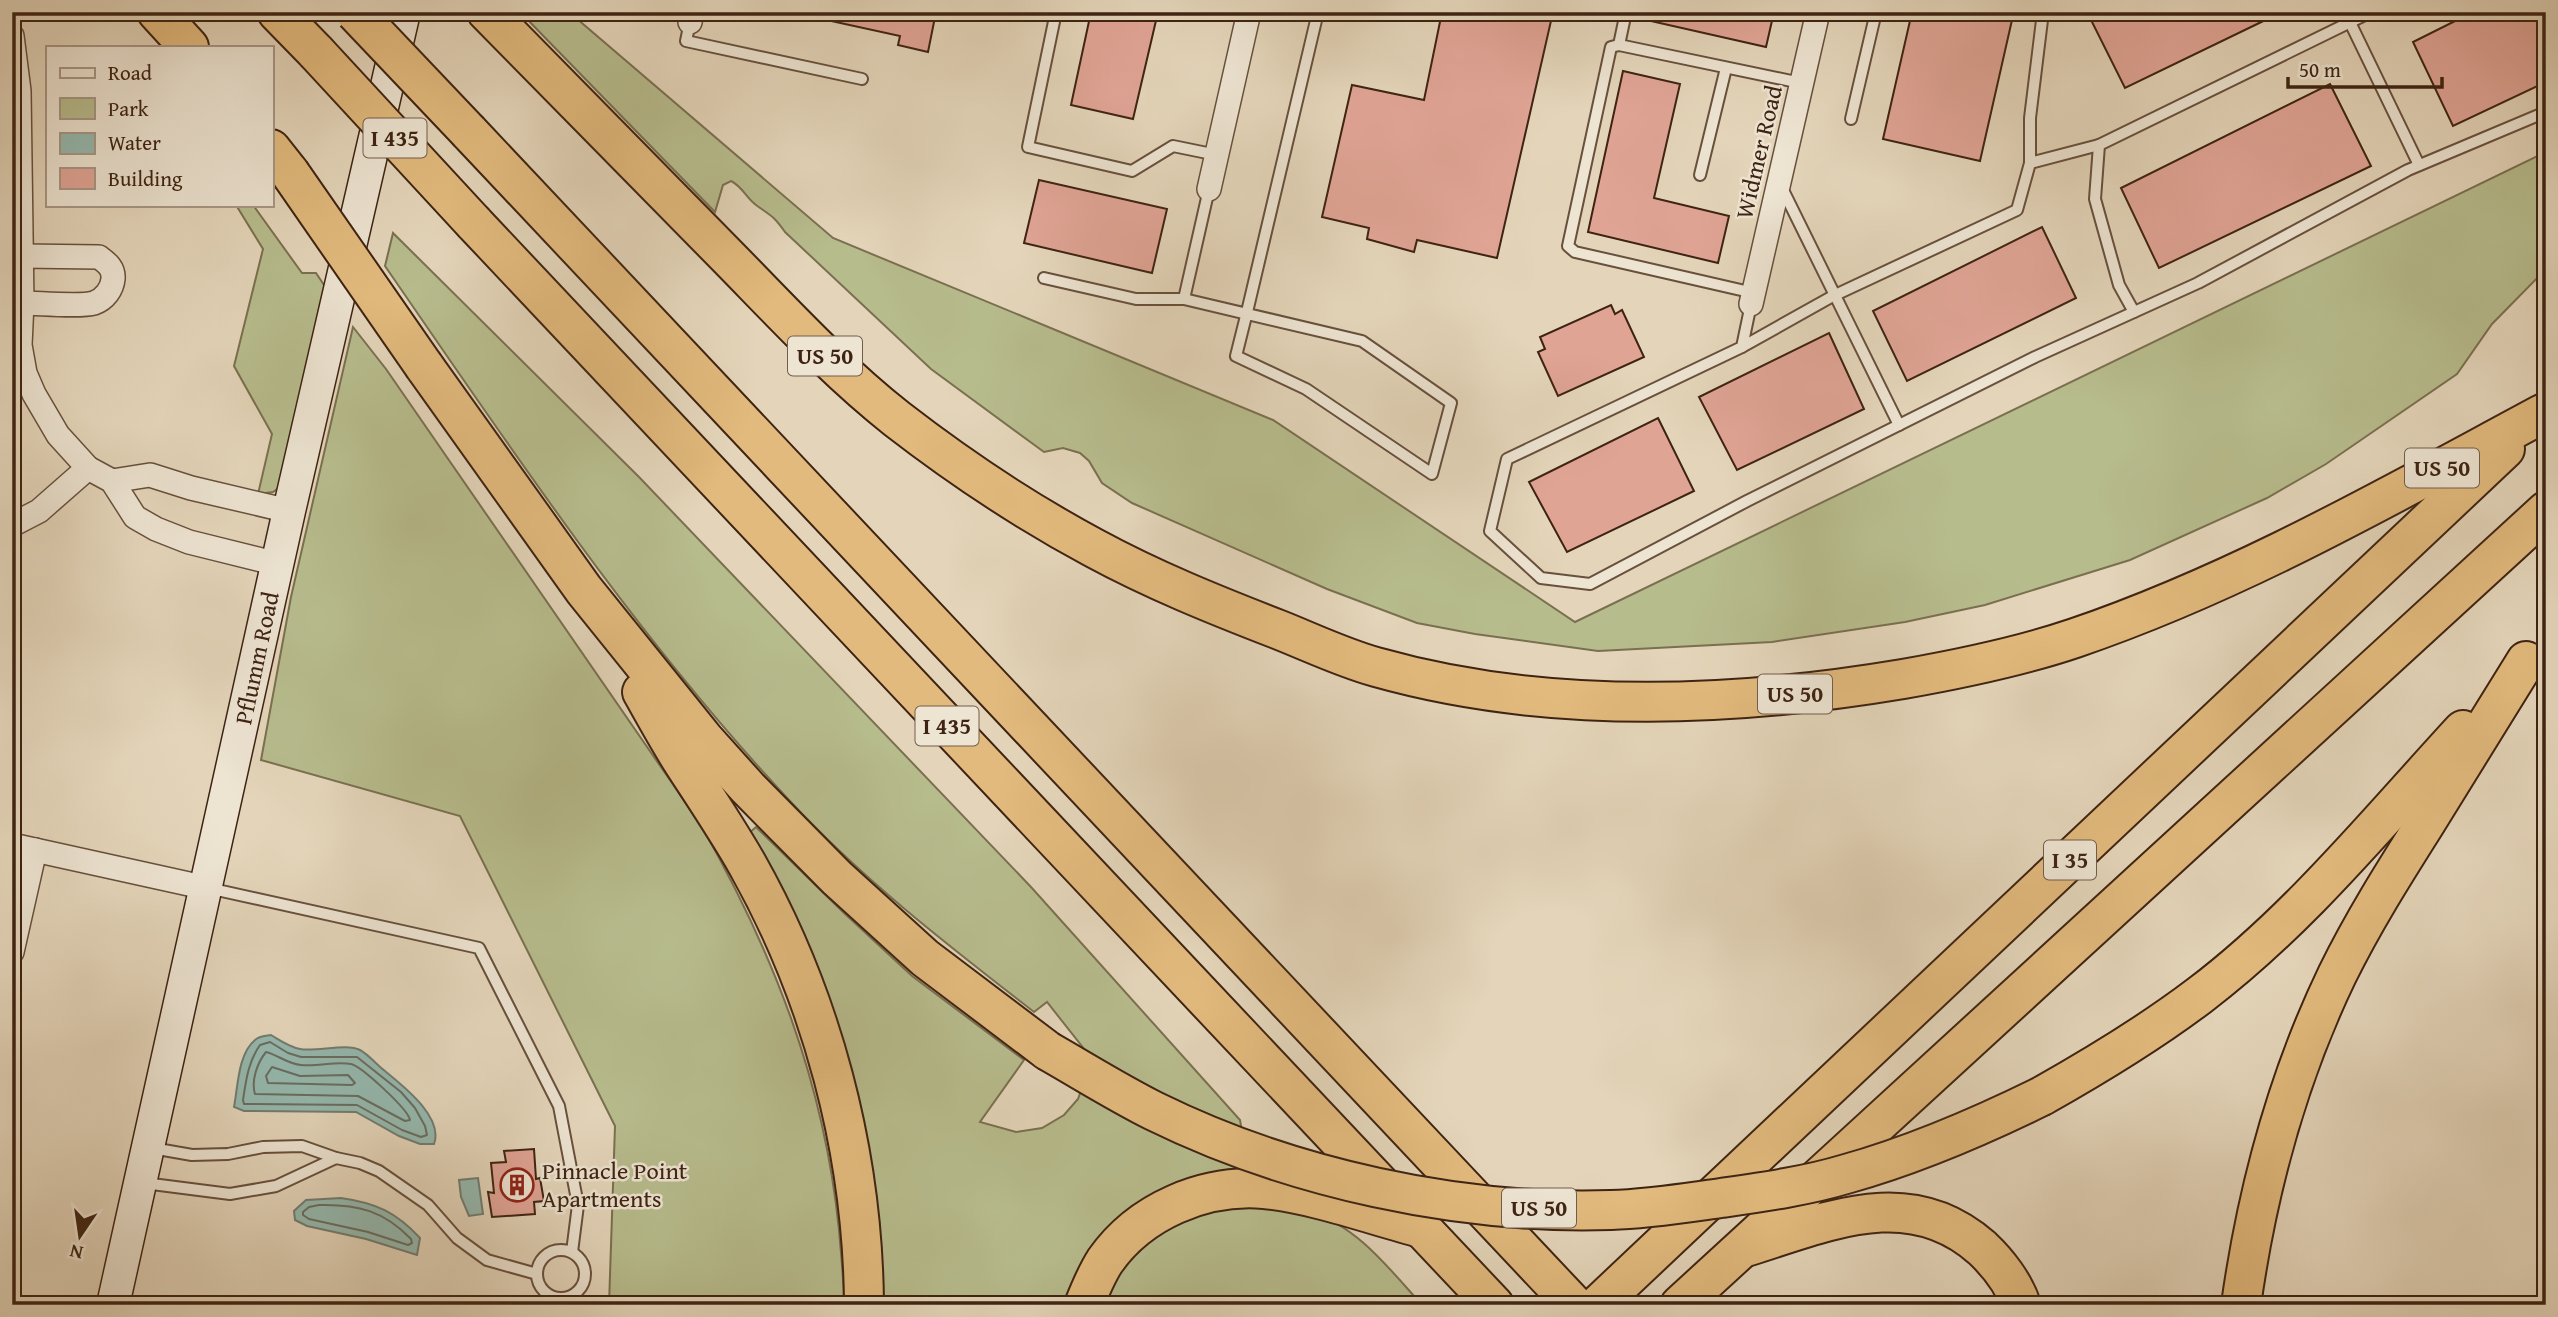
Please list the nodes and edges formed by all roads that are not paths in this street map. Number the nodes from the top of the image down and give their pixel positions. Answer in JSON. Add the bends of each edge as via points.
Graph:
{"nodes":[{"id":1,"x":157,"y":12,"type":"edge"},
{"id":2,"x":277,"y":12,"type":"edge"},
{"id":3,"x":355,"y":12,"type":"edge"},
{"id":4,"x":404,"y":12,"type":"edge"},
{"id":5,"x":1056,"y":12,"type":"edge"},
{"id":6,"x":1249,"y":12,"type":"edge"},
{"id":7,"x":1318,"y":12,"type":"edge"},
{"id":8,"x":1626,"y":12,"type":"edge"},
{"id":9,"x":1818,"y":12,"type":"edge"},
{"id":10,"x":1876,"y":12,"type":"edge"},
{"id":11,"x":2043,"y":12,"type":"edge"},
{"id":12,"x":2371,"y":12,"type":"edge"},
{"id":13,"x":487,"y":13,"type":"edge"},
{"id":14,"x":691,"y":17,"type":"edge"},
{"id":15,"x":2348,"y":17,"type":"edge"},
{"id":16,"x":12,"y":36,"type":"edge"},
{"id":17,"x":1619,"y":45,"type":"junction"},
{"id":18,"x":188,"y":46,"type":"edge"},
{"id":19,"x":1726,"y":68,"type":"junction"},
{"id":20,"x":862,"y":79,"type":"dead end"},
{"id":21,"x":1801,"y":83,"type":"junction"},
{"id":22,"x":2546,"y":112,"type":"edge"},
{"id":23,"x":1851,"y":119,"type":"dead end"},
{"id":24,"x":2099,"y":145,"type":"junction"},
{"id":25,"x":1217,"y":156,"type":"junction"},
{"id":26,"x":281,"y":161,"type":"edge"},
{"id":27,"x":2030,"y":163,"type":"junction"},
{"id":28,"x":2419,"y":165,"type":"junction"},
{"id":29,"x":1700,"y":175,"type":"dead end"},
{"id":30,"x":1779,"y":182,"type":"junction"},
{"id":31,"x":1209,"y":189,"type":"joint"},
{"id":32,"x":21,"y":256,"type":"junction"},
{"id":33,"x":1044,"y":278,"type":"dead end"},
{"id":34,"x":1833,"y":296,"type":"junction"},
{"id":35,"x":1753,"y":298,"type":"junction"},
{"id":36,"x":1184,"y":299,"type":"junction"},
{"id":37,"x":22,"y":303,"type":"junction"},
{"id":38,"x":1247,"y":312,"type":"junction"},
{"id":39,"x":2134,"y":312,"type":"junction"},
{"id":40,"x":1742,"y":347,"type":"junction"},
{"id":41,"x":2544,"y":413,"type":"edge"},
{"id":42,"x":1899,"y":425,"type":"junction"},
{"id":43,"x":88,"y":468,"type":"junction"},
{"id":44,"x":112,"y":481,"type":"junction"},
{"id":45,"x":289,"y":511,"type":"junction"},
{"id":46,"x":2546,"y":511,"type":"edge"},
{"id":47,"x":12,"y":525,"type":"edge"},
{"id":48,"x":278,"y":564,"type":"junction"},
{"id":49,"x":584,"y":590,"type":"junction"},
{"id":50,"x":2536,"y":651,"type":"edge"},
{"id":51,"x":12,"y":845,"type":"edge"},
{"id":52,"x":35,"y":850,"type":"junction"},
{"id":53,"x":207,"y":888,"type":"junction"},
{"id":54,"x":12,"y":952,"type":"edge"},
{"id":55,"x":150,"y":1147,"type":"junction"},
{"id":56,"x":336,"y":1158,"type":"junction"},
{"id":57,"x":142,"y":1183,"type":"junction"},
{"id":58,"x":1709,"y":1199,"type":"junction"},
{"id":59,"x":1420,"y":1228,"type":"junction"},
{"id":60,"x":1739,"y":1249,"type":"junction"},
{"id":61,"x":572,"y":1252,"type":"junction"},
{"id":62,"x":537,"y":1274,"type":"junction"},
{"id":63,"x":1483,"y":1293,"type":"edge"},
{"id":64,"x":570,"y":1301,"type":"edge"},
{"id":65,"x":113,"y":1305,"type":"edge"},
{"id":66,"x":864,"y":1305,"type":"edge"},
{"id":67,"x":1084,"y":1305,"type":"edge"},
{"id":68,"x":1574,"y":1305,"type":"edge"},
{"id":69,"x":1598,"y":1305,"type":"edge"},
{"id":70,"x":1680,"y":1305,"type":"edge"},
{"id":71,"x":2021,"y":1305,"type":"edge"},
{"id":72,"x":2241,"y":1305,"type":"edge"}],
"edges":[{"from":1,"to":18,"type":"highway"},
{"from":2,"to":59,"type":"highway","number":"I 435","bridge":true},
{"from":3,"to":68,"type":"highway","number":"I 435","bridge":true},
{"from":4,"to":45,"type":"main road","name":"Pflumm Road"},
{"from":5,"to":25,"type":"lane","via":[[1028,147],[1132,171],[1173,146]]},
{"from":6,"to":25,"type":"street"},
{"from":7,"to":38,"type":"lane"},
{"from":8,"to":17,"type":"lane"},
{"from":9,"to":21,"type":"street","name":"Widmer Road"},
{"from":10,"to":23,"type":"lane"},
{"from":11,"to":27,"type":"lane","via":[[2030,118]]},
{"from":12,"to":15,"type":"lane"},
{"from":13,"to":41,"type":"highway","number":"US 50","via":[[803,334],[894,416],[946,454],[1038,516],[1161,581],[1371,666],[1423,678],[1542,697],[1668,702],[1786,695],[1944,672],[2068,640],[2211,586],[2289,550]]},
{"from":14,"to":20,"type":"lane","via":[[686,41]]},
{"from":15,"to":24,"type":"lane"},
{"from":15,"to":28,"type":"lane"},
{"from":16,"to":32,"type":"street","via":[[19,92]]},
{"from":17,"to":19,"type":"lane"},
{"from":17,"to":35,"type":"lane","via":[[1611,47],[1568,246],[1575,252]]},
{"from":19,"to":21,"type":"lane"},
{"from":19,"to":29,"type":"lane"},
{"from":21,"to":30,"type":"street","name":"Widmer Road"},
{"from":22,"to":28,"type":"lane"},
{"from":24,"to":27,"type":"lane"},
{"from":24,"to":39,"type":"lane","via":[[2095,199],[2119,285]]},
{"from":25,"to":31,"type":"street"},
{"from":26,"to":49,"type":"highway","number":"US 50","bridge":true},
{"from":27,"to":34,"type":"lane","via":[[2017,210]]},
{"from":28,"to":39,"type":"lane","via":[[2198,283]]},
{"from":30,"to":34,"type":"lane"},
{"from":30,"to":35,"type":"street","name":"Widmer Road"},
{"from":31,"to":36,"type":"lane"},
{"from":32,"to":37,"type":"street"},
{"from":32,"to":37,"type":"street","via":[[99,257],[114,272],[112,286],[93,303]]},
{"from":33,"to":36,"type":"lane","via":[[1136,299]]},
{"from":34,"to":40,"type":"lane"},
{"from":34,"to":42,"type":"lane"},
{"from":35,"to":40,"type":"lane"},
{"from":36,"to":38,"type":"lane"},
{"from":37,"to":43,"type":"street","via":[[20,345],[34,394],[58,435]]},
{"from":38,"to":38,"type":"lane","via":[[1236,356],[1306,389],[1432,474],[1451,403],[1362,341]]},
{"from":39,"to":42,"type":"lane"},
{"from":40,"to":42,"type":"lane","via":[[1507,459],[1489,531],[1541,578],[1590,584]]},
{"from":41,"to":58,"type":"highway","number":"I 35"},
{"from":43,"to":44,"type":"street"},
{"from":43,"to":47,"type":"street","via":[[40,511]]},
{"from":44,"to":45,"type":"street","via":[[150,474]]},
{"from":44,"to":48,"type":"street","via":[[135,517],[156,529]]},
{"from":45,"to":48,"type":"main road","name":"Pflumm Road"},
{"from":46,"to":60,"type":"highway","number":"I 35"},
{"from":48,"to":53,"type":"main road","name":"Pflumm Road"},
{"from":49,"to":58,"type":"highway","number":"US 50","bridge":true,"via":[[704,739],[837,878],[925,958],[1048,1051],[1143,1105],[1199,1131],[1355,1183],[1479,1203],[1561,1209],[1611,1210]]},
{"from":49,"to":66,"type":"highway","via":[[680,759],[748,865],[798,971],[841,1109],[858,1208]]},
{"from":50,"to":58,"type":"highway","number":"US 50","bridge":true,"via":[[2316,889],[2258,945],[2202,994],[2103,1062],[1982,1125],[1917,1151],[1844,1175]]},
{"from":50,"to":72,"type":"highway","via":[[2375,904],[2332,987],[2281,1117],[2251,1238]]},
{"from":51,"to":52,"type":"street"},
{"from":52,"to":53,"type":"street"},
{"from":52,"to":54,"type":"street"},
{"from":53,"to":55,"type":"main road","name":"Pflumm Road"},
{"from":53,"to":61,"type":"lane","via":[[479,948],[559,1106],[578,1205]]},
{"from":55,"to":56,"type":"lane","via":[[192,1155],[302,1146]]},
{"from":55,"to":57,"type":"main road","name":"Pflumm Road"},
{"from":56,"to":57,"type":"lane","via":[[276,1186],[230,1194]]},
{"from":56,"to":62,"type":"lane","via":[[379,1171],[428,1205],[457,1238],[487,1260]]},
{"from":57,"to":65,"type":"main road","name":"Pflumm Road"},
{"from":58,"to":69,"type":"highway","number":"I 35"},
{"from":59,"to":63,"type":"highway","number":"I 435"},
{"from":59,"to":67,"type":"highway","via":[[1288,1193],[1242,1189],[1195,1196],[1147,1220],[1124,1239],[1106,1261]]},
{"from":60,"to":70,"type":"highway","number":"I 35"},
{"from":60,"to":71,"type":"highway","via":[[1868,1212],[1915,1214],[1953,1227],[1972,1240],[2005,1275]]},
{"from":61,"to":62,"type":"lane","via":[[548,1254]]},
{"from":61,"to":64,"type":"lane","via":[[585,1272],[584,1283]]},
{"from":62,"to":64,"type":"lane","via":[[545,1292]]}]}
